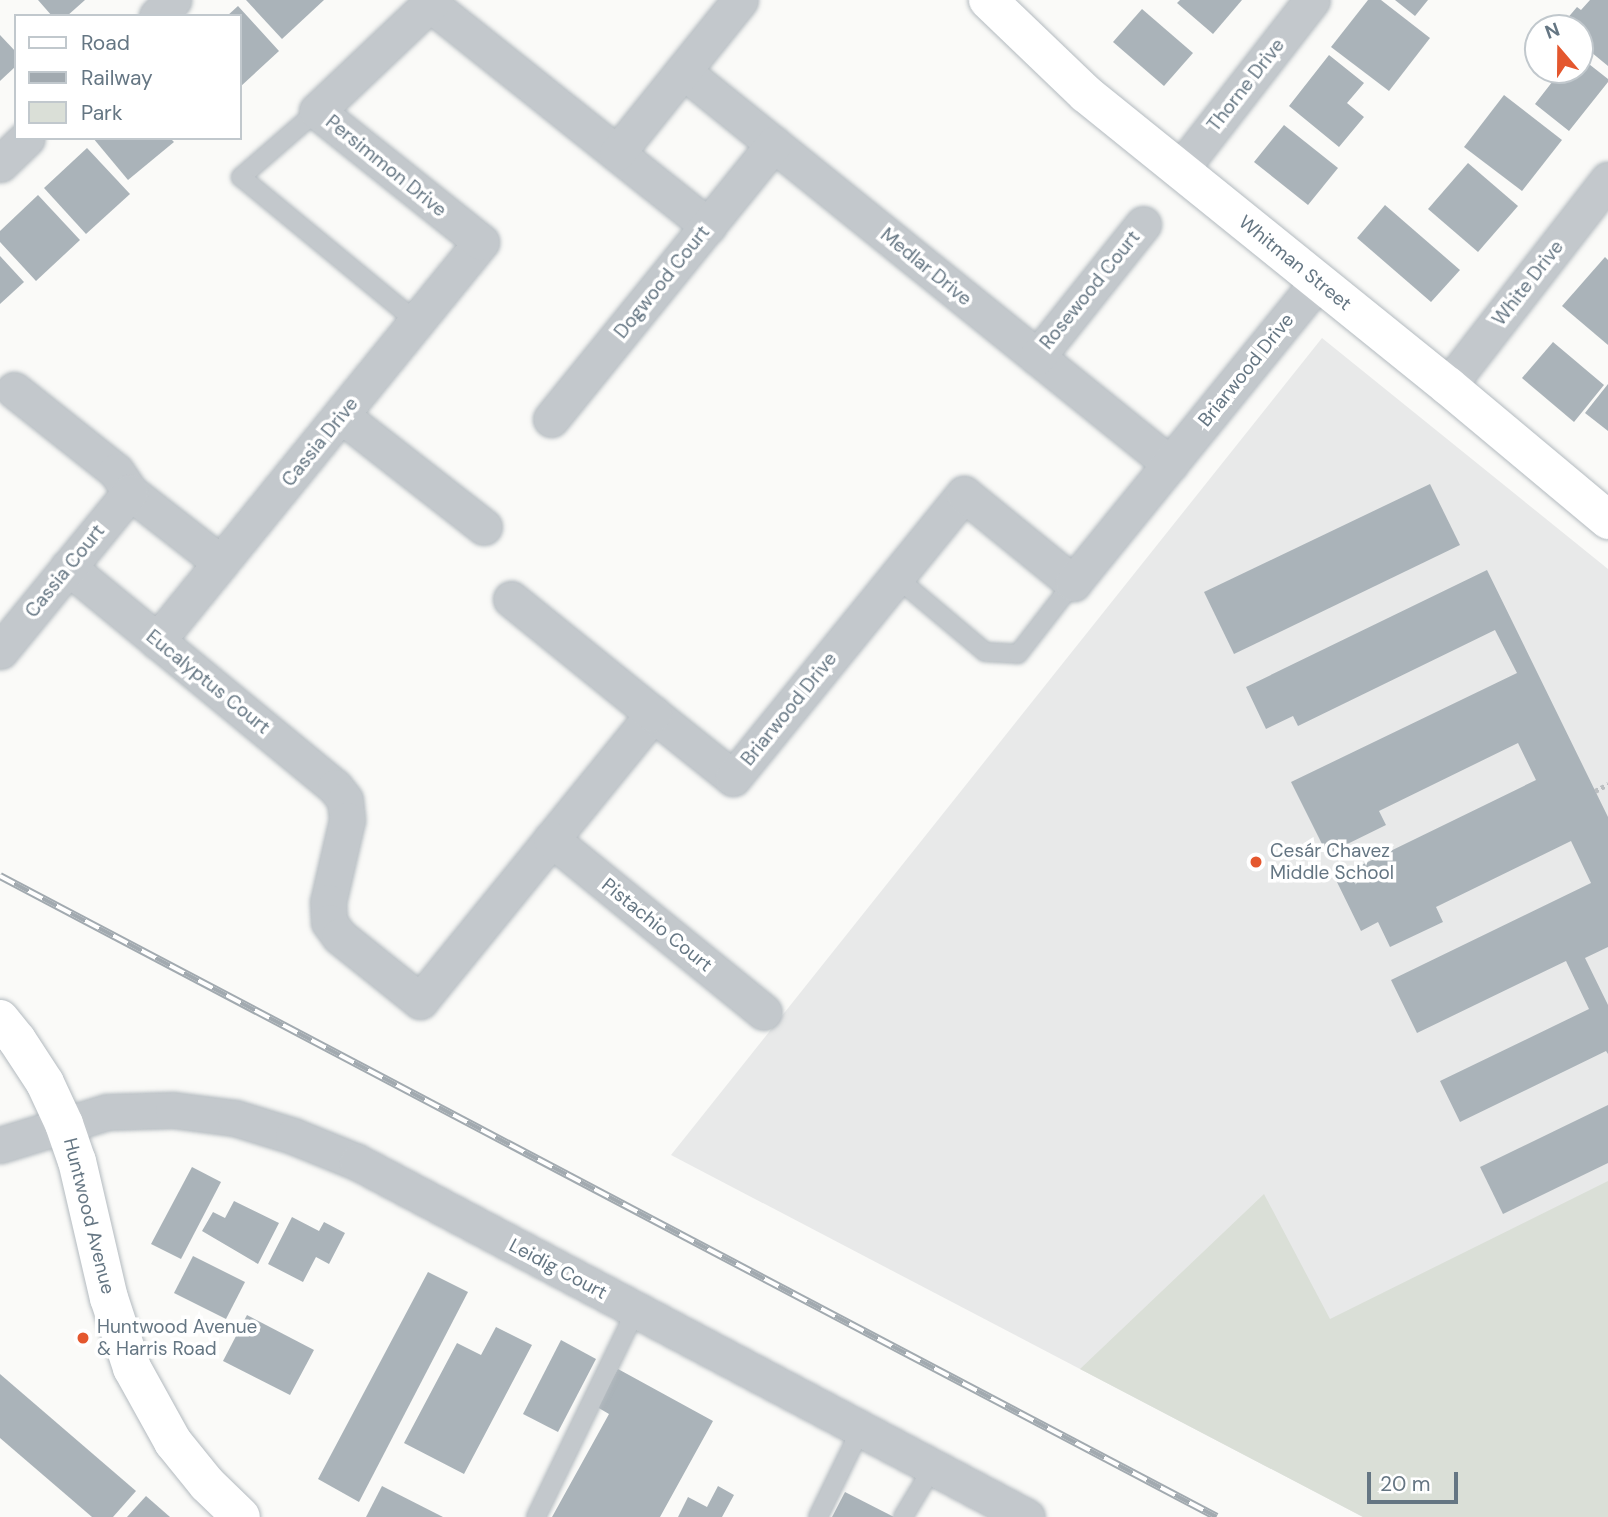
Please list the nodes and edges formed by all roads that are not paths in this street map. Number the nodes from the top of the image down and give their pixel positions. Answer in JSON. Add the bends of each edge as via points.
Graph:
{"nodes":[{"id":1,"x":173,"y":0,"type":"edge"},
{"id":2,"x":740,"y":0,"type":"edge"},
{"id":3,"x":988,"y":0,"type":"edge"},
{"id":4,"x":1312,"y":0,"type":"edge"},
{"id":5,"x":432,"y":2,"type":"edge"},
{"id":6,"x":159,"y":14,"type":"edge"},
{"id":7,"x":683,"y":71,"type":"junction"},
{"id":8,"x":317,"y":111,"type":"junction"},
{"id":9,"x":25,"y":140,"type":"edge"},
{"id":10,"x":774,"y":144,"type":"junction"},
{"id":11,"x":617,"y":153,"type":"junction"},
{"id":12,"x":0,"y":164,"type":"edge"},
{"id":13,"x":1180,"y":170,"type":"junction"},
{"id":14,"x":1608,"y":180,"type":"edge"},
{"id":15,"x":1143,"y":224,"type":"dead end"},
{"id":16,"x":708,"y":226,"type":"junction"},
{"id":17,"x":481,"y":242,"type":"joint"},
{"id":18,"x":1318,"y":281,"type":"junction"},
{"id":19,"x":417,"y":322,"type":"junction"},
{"id":20,"x":1037,"y":356,"type":"junction"},
{"id":21,"x":1448,"y":386,"type":"junction"},
{"id":22,"x":14,"y":390,"type":"dead end"},
{"id":23,"x":342,"y":416,"type":"junction"},
{"id":24,"x":551,"y":419,"type":"dead end"},
{"id":25,"x":1170,"y":464,"type":"junction"},
{"id":26,"x":130,"y":492,"type":"junction"},
{"id":27,"x":1608,"y":520,"type":"edge"},
{"id":28,"x":484,"y":527,"type":"dead end"},
{"id":29,"x":221,"y":563,"type":"junction"},
{"id":30,"x":68,"y":567,"type":"junction"},
{"id":31,"x":896,"y":577,"type":"junction"},
{"id":32,"x":1073,"y":583,"type":"junction"},
{"id":33,"x":511,"y":599,"type":"dead end"},
{"id":34,"x":158,"y":641,"type":"junction"},
{"id":35,"x":0,"y":651,"type":"edge"},
{"id":36,"x":653,"y":714,"type":"junction"},
{"id":37,"x":551,"y":839,"type":"junction"},
{"id":38,"x":764,"y":1012,"type":"dead end"},
{"id":39,"x":0,"y":1019,"type":"edge"},
{"id":40,"x":64,"y":1124,"type":"junction"},
{"id":41,"x":0,"y":1145,"type":"edge"},
{"id":42,"x":636,"y":1310,"type":"junction"},
{"id":43,"x":861,"y":1429,"type":"junction"},
{"id":44,"x":933,"y":1467,"type":"junction"},
{"id":45,"x":241,"y":1517,"type":"edge"},
{"id":46,"x":536,"y":1517,"type":"edge"},
{"id":47,"x":818,"y":1517,"type":"edge"},
{"id":48,"x":903,"y":1517,"type":"edge"},
{"id":49,"x":1027,"y":1517,"type":"edge"}],
"edges":[{"from":1,"to":6,"type":"street"},
{"from":2,"to":7,"type":"street"},
{"from":3,"to":13,"type":"street","name":"Whitman Street","via":[[1086,94]]},
{"from":4,"to":13,"type":"street","name":"Thorne Drive"},
{"from":5,"to":8,"type":"street","name":"Persimmon Drive"},
{"from":5,"to":11,"type":"street"},
{"from":7,"to":10,"type":"street","name":"Medlar Drive"},
{"from":7,"to":11,"type":"street"},
{"from":8,"to":17,"type":"street","name":"Persimmon Drive"},
{"from":8,"to":19,"type":"lane","via":[[242,177]]},
{"from":9,"to":12,"type":"street"},
{"from":10,"to":16,"type":"street","name":"Dogwood Court"},
{"from":10,"to":20,"type":"street","name":"Medlar Drive"},
{"from":11,"to":16,"type":"street"},
{"from":13,"to":18,"type":"street","name":"Whitman Street"},
{"from":14,"to":21,"type":"street","name":"White Drive"},
{"from":15,"to":20,"type":"street","name":"Rosewood Court"},
{"from":16,"to":24,"type":"street","name":"Dogwood Court"},
{"from":17,"to":19,"type":"street","name":"Cassia Drive"},
{"from":18,"to":21,"type":"street","name":"Whitman Street"},
{"from":18,"to":25,"type":"street","name":"Briarwood Drive"},
{"from":19,"to":23,"type":"street","name":"Cassia Drive"},
{"from":20,"to":25,"type":"street","name":"Medlar Drive"},
{"from":21,"to":27,"type":"street","name":"Whitman Street"},
{"from":22,"to":26,"type":"street","via":[[116,471]]},
{"from":23,"to":28,"type":"street"},
{"from":23,"to":29,"type":"street","name":"Cassia Drive"},
{"from":25,"to":32,"type":"street","name":"Briarwood Drive"},
{"from":26,"to":29,"type":"street"},
{"from":26,"to":30,"type":"street","name":"Cassia Court"},
{"from":29,"to":34,"type":"street","name":"Cassia Drive"},
{"from":30,"to":34,"type":"street","name":"Eucalyptus Court"},
{"from":30,"to":35,"type":"street","name":"Cassia Court"},
{"from":31,"to":32,"type":"lane","via":[[985,652],[1018,654]]},
{"from":31,"to":32,"type":"street","name":"Briarwood Drive","via":[[964,494]]},
{"from":31,"to":36,"type":"street","name":"Briarwood Drive","via":[[733,778]]},
{"from":33,"to":36,"type":"street"},
{"from":34,"to":37,"type":"street","name":"Eucalyptus Court","via":[[335,786],[345,800],[347,820],[328,902],[329,922],[339,936],[420,1001]]},
{"from":36,"to":37,"type":"street"},
{"from":37,"to":38,"type":"street","name":"Pistachio Court"},
{"from":39,"to":40,"type":"street","name":"Huntwood Avenue","via":[[44,1083]]},
{"from":40,"to":41,"type":"street","name":"Leidig Court"},
{"from":40,"to":42,"type":"street","name":"Leidig Court","via":[[107,1112],[173,1110],[235,1118],[293,1136],[357,1162]]},
{"from":40,"to":45,"type":"street","name":"Huntwood Avenue","via":[[132,1368],[173,1442]]},
{"from":42,"to":43,"type":"street","name":"Leidig Court"},
{"from":42,"to":46,"type":"lane"},
{"from":43,"to":44,"type":"street","name":"Leidig Court"},
{"from":43,"to":47,"type":"lane"},
{"from":44,"to":48,"type":"lane"},
{"from":44,"to":49,"type":"street","name":"Leidig Court"}]}
